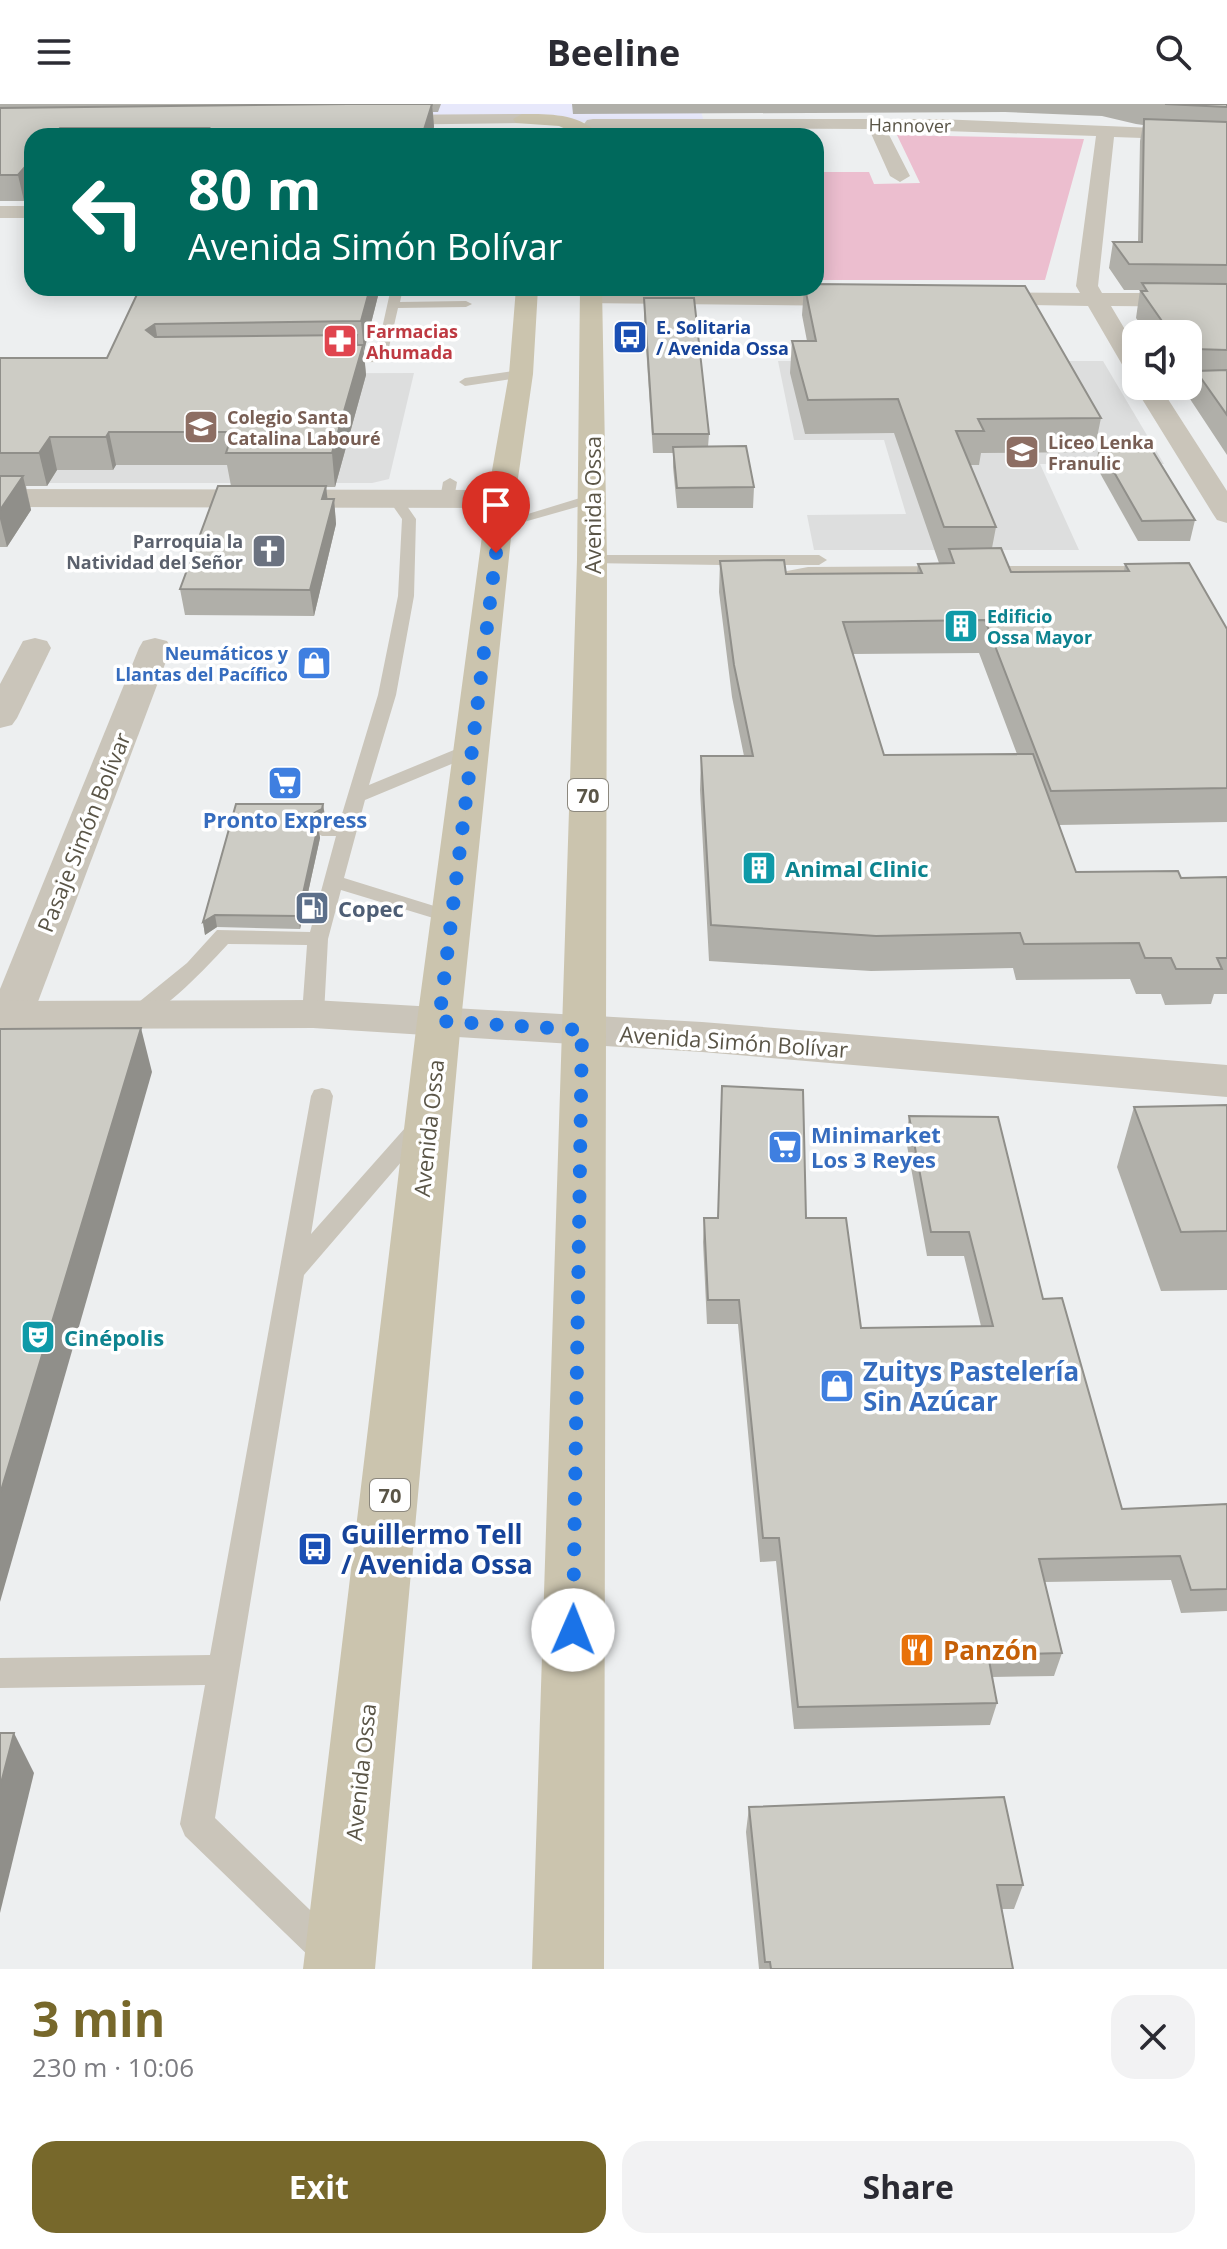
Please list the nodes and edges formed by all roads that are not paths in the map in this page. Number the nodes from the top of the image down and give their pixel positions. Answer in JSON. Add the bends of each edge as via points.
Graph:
{"nodes":[{"id":1,"x":830,"y":104,"type":"edge"},
{"id":2,"x":593,"y":105,"type":"edge"},
{"id":3,"x":522,"y":121,"type":"edge"},
{"id":4,"x":352,"y":123,"type":"edge"},
{"id":5,"x":840,"y":124,"type":"junction"},
{"id":6,"x":875,"y":124,"type":"junction"},
{"id":7,"x":584,"y":128,"type":"edge"},
{"id":8,"x":592,"y":128,"type":"edge"},
{"id":9,"x":716,"y":128,"type":"edge"},
{"id":10,"x":1106,"y":131,"type":"junction"},
{"id":11,"x":1227,"y":136,"type":"edge"},
{"id":12,"x":900,"y":176,"type":"dead end"},
{"id":13,"x":0,"y":212,"type":"edge"},
{"id":14,"x":24,"y":212,"type":"edge"},
{"id":15,"x":396,"y":296,"type":"edge"},
{"id":16,"x":526,"y":296,"type":"edge"},
{"id":17,"x":591,"y":296,"type":"edge"},
{"id":18,"x":739,"y":296,"type":"edge"},
{"id":19,"x":887,"y":299,"type":"edge"},
{"id":20,"x":950,"y":299,"type":"edge"},
{"id":21,"x":1093,"y":299,"type":"junction"},
{"id":22,"x":1227,"y":300,"type":"edge"},
{"id":23,"x":466,"y":304,"type":"dead end"},
{"id":24,"x":395,"y":305,"type":"junction"},
{"id":25,"x":1122,"y":346,"type":"edge"},
{"id":26,"x":323,"y":361,"type":"edge"},
{"id":27,"x":521,"y":374,"type":"junction"},
{"id":28,"x":465,"y":382,"type":"dead end"},
{"id":29,"x":1202,"y":386,"type":"edge"},
{"id":30,"x":1227,"y":388,"type":"edge"},
{"id":31,"x":1157,"y":400,"type":"edge"},
{"id":32,"x":1219,"y":488,"type":"edge"},
{"id":33,"x":0,"y":498,"type":"edge"},
{"id":34,"x":593,"y":498,"type":"junction"},
{"id":35,"x":395,"y":499,"type":"junction"},
{"id":36,"x":500,"y":512,"type":"junction"},
{"id":37,"x":1227,"y":514,"type":"edge"},
{"id":38,"x":592,"y":560,"type":"junction"},
{"id":39,"x":726,"y":560,"type":"junction"},
{"id":40,"x":848,"y":560,"type":"dead end"},
{"id":41,"x":1130,"y":571,"type":"edge"},
{"id":42,"x":35,"y":648,"type":"dead end"},
{"id":43,"x":155,"y":648,"type":"dead end"},
{"id":44,"x":0,"y":718,"type":"edge"},
{"id":45,"x":472,"y":749,"type":"junction"},
{"id":46,"x":357,"y":797,"type":"junction"},
{"id":47,"x":322,"y":830,"type":"dead end"},
{"id":48,"x":347,"y":830,"type":"junction"},
{"id":49,"x":335,"y":882,"type":"junction"},
{"id":50,"x":453,"y":918,"type":"junction"},
{"id":51,"x":318,"y":939,"type":"junction"},
{"id":52,"x":313,"y":1014,"type":"junction"},
{"id":53,"x":5,"y":1015,"type":"edge"},
{"id":54,"x":137,"y":1015,"type":"junction"},
{"id":55,"x":439,"y":1021,"type":"junction"},
{"id":56,"x":582,"y":1030,"type":"junction"},
{"id":57,"x":1227,"y":1081,"type":"edge"},
{"id":58,"x":322,"y":1096,"type":"dead end"},
{"id":59,"x":430,"y":1115,"type":"junction"},
{"id":60,"x":290,"y":1275,"type":"junction"},
{"id":61,"x":222,"y":1670,"type":"junction"},
{"id":62,"x":0,"y":1673,"type":"edge"},
{"id":63,"x":340,"y":1966,"type":"edge"},
{"id":64,"x":568,"y":1969,"type":"edge"}],
"edges":[{"from":1,"to":5,"type":"street"},
{"from":2,"to":8,"type":"main road"},
{"from":3,"to":4,"type":"street"},
{"from":3,"to":7,"type":"main road","via":[[568,122]]},
{"from":5,"to":6,"type":"street","name":"Hannover"},
{"from":5,"to":9,"type":"street","name":"Hannover"},
{"from":6,"to":10,"type":"street","name":"Hannover"},
{"from":6,"to":12,"type":"street"},
{"from":10,"to":11,"type":"street","name":"Hannover"},
{"from":10,"to":21,"type":"street","via":[[1087,286]]},
{"from":13,"to":14,"type":"street"},
{"from":15,"to":24,"type":"lane"},
{"from":16,"to":27,"type":"main road","name":"Avenida Ossa","number":"70"},
{"from":17,"to":34,"type":"main road","name":"Avenida Ossa","number":"70"},
{"from":18,"to":19,"type":"street"},
{"from":20,"to":21,"type":"street"},
{"from":21,"to":22,"type":"street"},
{"from":21,"to":25,"type":"street"},
{"from":23,"to":24,"type":"lane"},
{"from":24,"to":26,"type":"lane","via":[[383,353],[376,358]]},
{"from":27,"to":28,"type":"lane"},
{"from":27,"to":36,"type":"main road","name":"Avenida Ossa","number":"70"},
{"from":29,"to":30,"type":"street"},
{"from":31,"to":32,"type":"street"},
{"from":32,"to":37,"type":"street"},
{"from":33,"to":35,"type":"street"},
{"from":34,"to":36,"type":"lane"},
{"from":34,"to":38,"type":"main road","name":"Avenida Ossa","number":"70"},
{"from":35,"to":36,"type":"street","via":[[449,490]]},
{"from":35,"to":46,"type":"lane","via":[[409,519],[406,596],[387,695]]},
{"from":36,"to":45,"type":"main road","name":"Avenida Ossa","number":"70"},
{"from":38,"to":39,"type":"lane"},
{"from":38,"to":56,"type":"main road","name":"Avenida Ossa","number":"70"},
{"from":39,"to":40,"type":"lane"},
{"from":39,"to":41,"type":"lane","via":[[741,576],[766,580],[808,572]]},
{"from":42,"to":44,"type":"street"},
{"from":43,"to":53,"type":"street","name":"Pasaje Simón Bolívar"},
{"from":45,"to":46,"type":"lane"},
{"from":45,"to":50,"type":"main road","name":"Avenida Ossa","number":"70"},
{"from":46,"to":48,"type":"lane"},
{"from":47,"to":48,"type":"lane"},
{"from":48,"to":49,"type":"lane"},
{"from":49,"to":50,"type":"lane"},
{"from":49,"to":51,"type":"lane"},
{"from":50,"to":55,"type":"main road","name":"Avenida Ossa","number":"70"},
{"from":51,"to":52,"type":"lane"},
{"from":51,"to":54,"type":"lane","via":[[224,936]]},
{"from":52,"to":54,"type":"street","name":"Avenida Simón Bolívar"},
{"from":52,"to":55,"type":"street","name":"Avenida Simón Bolívar"},
{"from":53,"to":54,"type":"street","name":"Avenida Simón Bolívar"},
{"from":55,"to":56,"type":"street","name":"Avenida Simón Bolívar"},
{"from":55,"to":59,"type":"main road","name":"Avenida Ossa","number":"70"},
{"from":56,"to":57,"type":"street","name":"Avenida Simón Bolívar"},
{"from":56,"to":64,"type":"main road","name":"Avenida Ossa","number":"70"},
{"from":58,"to":60,"type":"lane"},
{"from":59,"to":60,"type":"lane"},
{"from":59,"to":63,"type":"main road","name":"Avenida Ossa","number":"70"},
{"from":60,"to":61,"type":"lane"},
{"from":61,"to":62,"type":"lane"},
{"from":61,"to":63,"type":"lane","via":[[197,1824]]}]}
